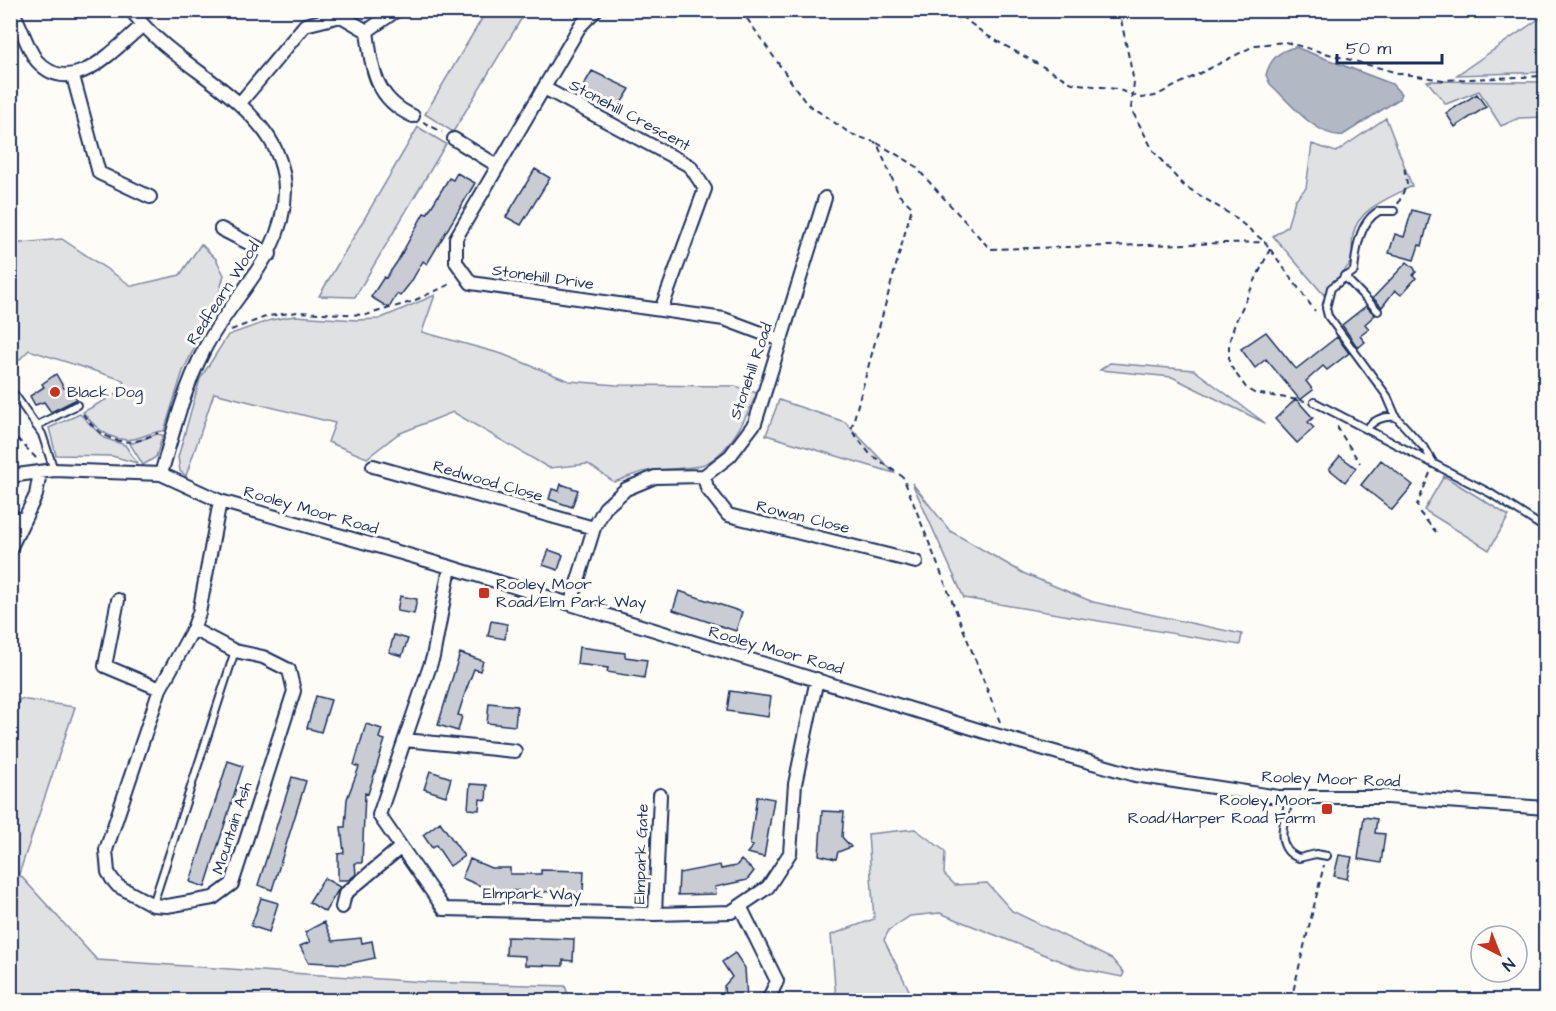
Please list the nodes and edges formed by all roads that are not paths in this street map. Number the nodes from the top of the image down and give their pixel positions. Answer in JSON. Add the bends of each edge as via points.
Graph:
{"nodes":[{"id":1,"x":12,"y":10,"type":"edge"},
{"id":2,"x":131,"y":10,"type":"edge"},
{"id":3,"x":397,"y":10,"type":"edge"},
{"id":4,"x":596,"y":10,"type":"edge"},
{"id":5,"x":142,"y":26,"type":"junction"},
{"id":6,"x":367,"y":31,"type":"junction"},
{"id":7,"x":73,"y":76,"type":"junction"},
{"id":8,"x":544,"y":88,"type":"junction"},
{"id":9,"x":240,"y":103,"type":"junction"},
{"id":10,"x":413,"y":116,"type":"road end"},
{"id":11,"x":454,"y":140,"type":"road end"},
{"id":12,"x":498,"y":166,"type":"junction"},
{"id":13,"x":150,"y":197,"type":"dead end"},
{"id":14,"x":825,"y":198,"type":"dead end"},
{"id":15,"x":1394,"y":211,"type":"road end"},
{"id":16,"x":221,"y":229,"type":"dead end"},
{"id":17,"x":270,"y":254,"type":"junction"},
{"id":18,"x":1344,"y":276,"type":"junction"},
{"id":19,"x":661,"y":310,"type":"junction"},
{"id":20,"x":1378,"y":311,"type":"dead end"},
{"id":21,"x":780,"y":340,"type":"junction"},
{"id":22,"x":15,"y":395,"type":"dead end"},
{"id":23,"x":1314,"y":402,"type":"road end"},
{"id":24,"x":77,"y":405,"type":"road end"},
{"id":25,"x":1396,"y":417,"type":"junction"},
{"id":26,"x":36,"y":426,"type":"junction"},
{"id":27,"x":1367,"y":428,"type":"junction"},
{"id":28,"x":1434,"y":464,"type":"junction"},
{"id":29,"x":373,"y":466,"type":"dead end"},
{"id":30,"x":54,"y":470,"type":"junction"},
{"id":31,"x":40,"y":472,"type":"junction"},
{"id":32,"x":161,"y":474,"type":"junction"},
{"id":33,"x":10,"y":476,"type":"edge"},
{"id":34,"x":704,"y":476,"type":"junction"},
{"id":35,"x":220,"y":501,"type":"junction"},
{"id":36,"x":10,"y":517,"type":"edge"},
{"id":37,"x":24,"y":520,"type":"junction"},
{"id":38,"x":594,"y":528,"type":"junction"},
{"id":39,"x":1545,"y":529,"type":"edge"},
{"id":40,"x":10,"y":549,"type":"edge"},
{"id":41,"x":916,"y":562,"type":"dead end"},
{"id":42,"x":450,"y":567,"type":"junction"},
{"id":43,"x":118,"y":600,"type":"dead end"},
{"id":44,"x":570,"y":603,"type":"junction"},
{"id":45,"x":193,"y":629,"type":"junction"},
{"id":46,"x":235,"y":651,"type":"junction"},
{"id":47,"x":817,"y":679,"type":"junction"},
{"id":48,"x":160,"y":689,"type":"junction"},
{"id":49,"x":405,"y":740,"type":"junction"},
{"id":50,"x":515,"y":751,"type":"dead end"},
{"id":51,"x":660,"y":795,"type":"dead end"},
{"id":52,"x":1290,"y":797,"type":"junction"},
{"id":53,"x":1545,"y":808,"type":"edge"},
{"id":54,"x":401,"y":847,"type":"junction"},
{"id":55,"x":1327,"y":856,"type":"road end"},
{"id":56,"x":153,"y":905,"type":"junction"},
{"id":57,"x":740,"y":906,"type":"junction"},
{"id":58,"x":342,"y":907,"type":"dead end"},
{"id":59,"x":655,"y":914,"type":"junction"},
{"id":60,"x":768,"y":1000,"type":"edge"}],
"edges":[{"from":1,"to":7,"type":"street","via":[[36,60],[57,74]]},
{"from":2,"to":5,"type":"street","name":"Redfearn Wood"},
{"from":3,"to":6,"type":"street"},
{"from":4,"to":8,"type":"street","name":"Stonehill Drive","via":[[580,26]]},
{"from":5,"to":7,"type":"street","via":[[90,69]]},
{"from":5,"to":9,"type":"street","name":"Redfearn Wood","via":[[161,45]]},
{"from":6,"to":9,"type":"street","via":[[341,16],[305,25]]},
{"from":6,"to":10,"type":"street","via":[[372,68],[380,87],[397,108]]},
{"from":7,"to":13,"type":"street","via":[[99,173]]},
{"from":8,"to":12,"type":"street","name":"Stonehill Drive"},
{"from":8,"to":19,"type":"street","name":"Stonehill Crescent","via":[[690,166],[705,189]]},
{"from":9,"to":17,"type":"street","name":"Redfearn Wood","via":[[276,150],[285,178],[285,210]]},
{"from":11,"to":12,"type":"street"},
{"from":12,"to":19,"type":"street","name":"Stonehill Drive","via":[[456,238],[456,262],[471,283]]},
{"from":14,"to":21,"type":"street","name":"Stonehill Road"},
{"from":15,"to":18,"type":"lane","via":[[1379,211],[1368,220],[1353,272]]},
{"from":16,"to":17,"type":"street"},
{"from":17,"to":32,"type":"street","name":"Redfearn Wood","via":[[205,348],[187,388]]},
{"from":18,"to":20,"type":"lane"},
{"from":18,"to":25,"type":"lane","via":[[1331,288],[1328,316],[1387,396]]},
{"from":19,"to":21,"type":"street","name":"Stonehill Drive","via":[[724,319]]},
{"from":21,"to":34,"type":"street","name":"Stonehill Road","via":[[754,423],[730,456]]},
{"from":22,"to":26,"type":"lane"},
{"from":23,"to":27,"type":"lane"},
{"from":24,"to":26,"type":"lane"},
{"from":25,"to":27,"type":"lane","via":[[1376,420]]},
{"from":25,"to":28,"type":"lane"},
{"from":26,"to":30,"type":"lane"},
{"from":27,"to":28,"type":"lane"},
{"from":28,"to":39,"type":"lane","via":[[1490,493]]},
{"from":29,"to":38,"type":"street","name":"Redwood Close"},
{"from":30,"to":31,"type":"street","name":"Rooley Moor Road"},
{"from":30,"to":32,"type":"street","name":"Rooley Moor Road"},
{"from":31,"to":33,"type":"street","name":"Rooley Moor Road"},
{"from":31,"to":37,"type":"street","via":[[36,495]]},
{"from":32,"to":35,"type":"street","name":"Rooley Moor Road"},
{"from":34,"to":38,"type":"street","via":[[655,477],[626,489],[605,508]]},
{"from":34,"to":41,"type":"street","name":"Rowan Close","via":[[707,488],[728,515]]},
{"from":35,"to":42,"type":"street","name":"Rooley Moor Road"},
{"from":35,"to":45,"type":"street"},
{"from":36,"to":37,"type":"street"},
{"from":37,"to":40,"type":"street"},
{"from":38,"to":44,"type":"street"},
{"from":42,"to":44,"type":"street","name":"Rooley Moor Road"},
{"from":42,"to":49,"type":"street","name":"Elmpark Way","via":[[433,657]]},
{"from":43,"to":48,"type":"street","via":[[105,666]]},
{"from":44,"to":47,"type":"street","name":"Rooley Moor Road"},
{"from":45,"to":46,"type":"street","name":"Mountain Ash"},
{"from":45,"to":48,"type":"street"},
{"from":46,"to":56,"type":"lane"},
{"from":46,"to":56,"type":"street","name":"Mountain Ash","via":[[263,657],[289,670],[294,692],[236,873],[232,884],[213,898]]},
{"from":47,"to":52,"type":"street","name":"Rooley Moor Road","via":[[1135,775]]},
{"from":47,"to":57,"type":"street","name":"Elmpark Way","via":[[795,784],[790,853],[768,886]]},
{"from":48,"to":56,"type":"street","via":[[106,850],[112,879]]},
{"from":49,"to":50,"type":"street"},
{"from":49,"to":54,"type":"street","name":"Elmpark Way","via":[[379,815]]},
{"from":51,"to":59,"type":"street","name":"Elmpark Gate"},
{"from":52,"to":53,"type":"street","name":"Rooley Moor Road","via":[[1387,797]]},
{"from":52,"to":55,"type":"lane","via":[[1282,834],[1287,850],[1299,858]]},
{"from":54,"to":58,"type":"street","via":[[345,894]]},
{"from":54,"to":59,"type":"street","name":"Elmpark Way","via":[[444,909]]},
{"from":57,"to":59,"type":"street","name":"Elmpark Way","via":[[731,912]]},
{"from":57,"to":60,"type":"street","via":[[777,981]]}]}
